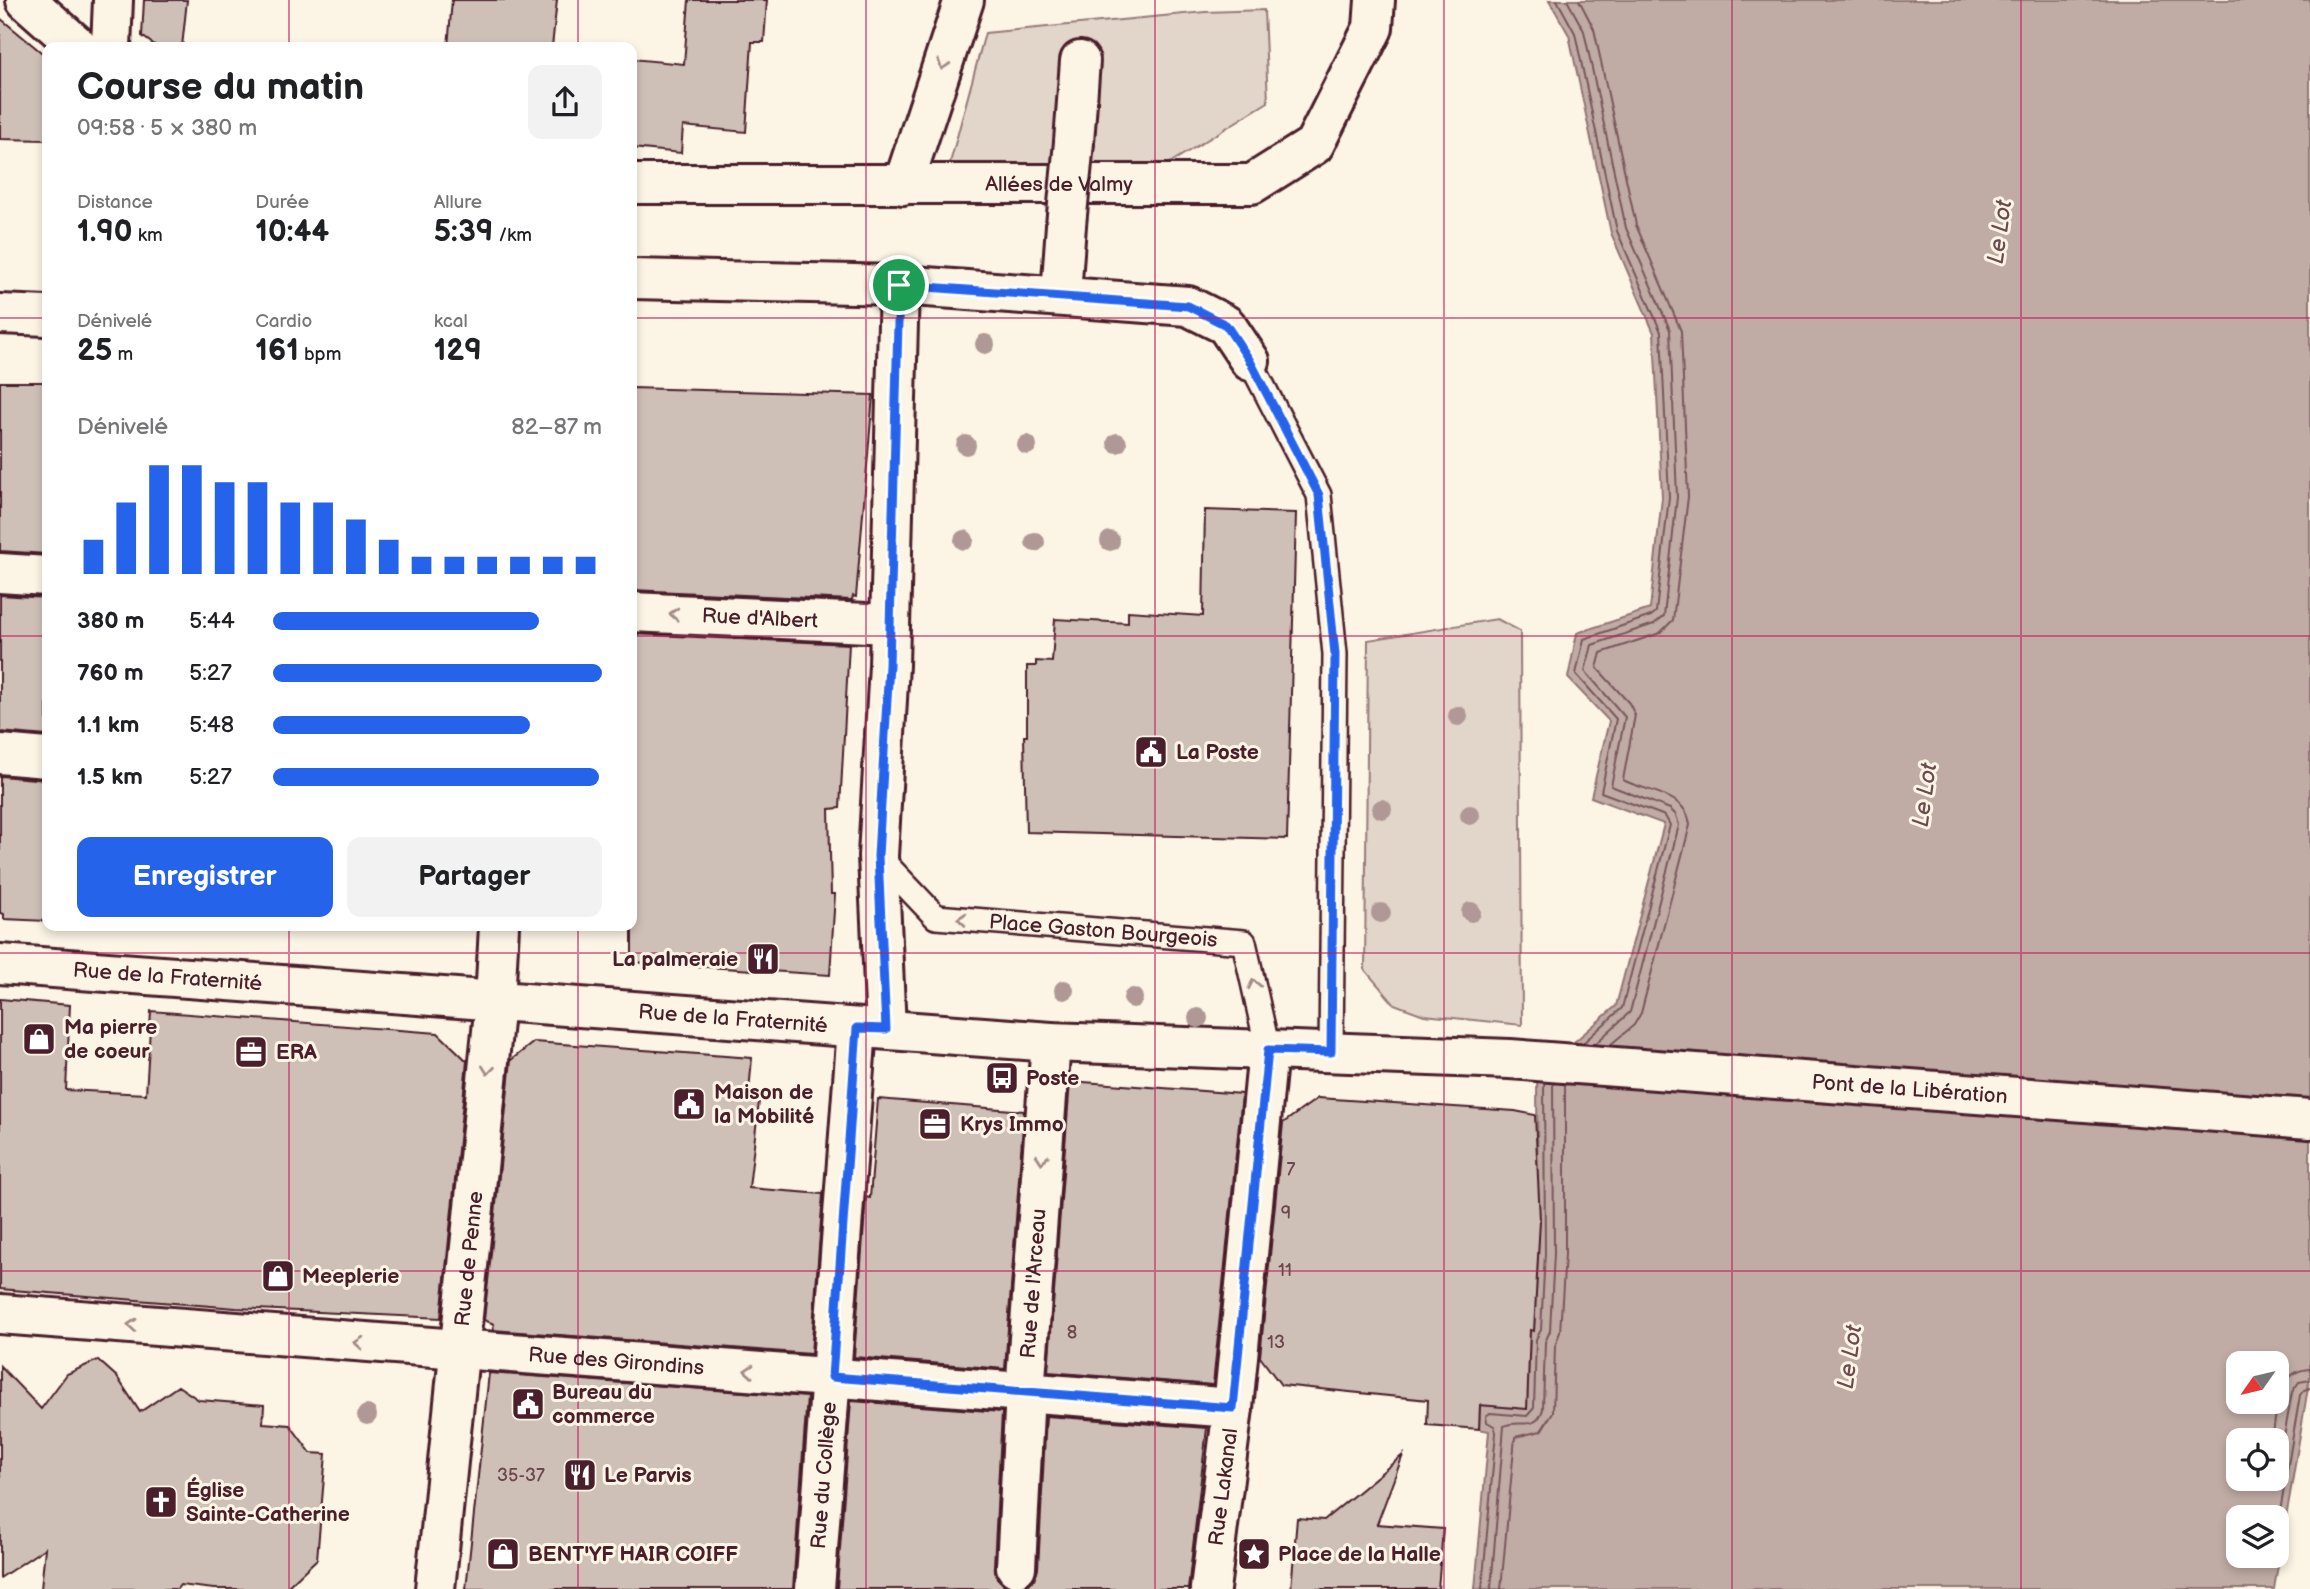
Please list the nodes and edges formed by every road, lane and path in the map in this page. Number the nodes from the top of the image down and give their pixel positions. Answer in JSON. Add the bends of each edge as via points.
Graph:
{"nodes":[{"id":1,"x":26,"y":0,"type":"edge"},
{"id":2,"x":113,"y":0,"type":"edge"},
{"id":3,"x":964,"y":0,"type":"edge"},
{"id":4,"x":1374,"y":0,"type":"edge"},
{"id":5,"x":73,"y":42,"type":"edge"},
{"id":6,"x":111,"y":42,"type":"edge"},
{"id":7,"x":1080,"y":61,"type":"dead end"},
{"id":8,"x":637,"y":184,"type":"edge"},
{"id":9,"x":903,"y":185,"type":"junction"},
{"id":10,"x":637,"y":279,"type":"edge"},
{"id":11,"x":899,"y":285,"type":"junction"},
{"id":12,"x":1061,"y":296,"type":"junction"},
{"id":13,"x":0,"y":314,"type":"edge"},
{"id":14,"x":42,"y":316,"type":"edge"},
{"id":15,"x":1250,"y":361,"type":"joint"},
{"id":16,"x":0,"y":573,"type":"edge"},
{"id":17,"x":42,"y":576,"type":"edge"},
{"id":18,"x":637,"y":612,"type":"edge"},
{"id":19,"x":889,"y":624,"type":"junction"},
{"id":20,"x":0,"y":754,"type":"edge"},
{"id":21,"x":42,"y":758,"type":"edge"},
{"id":22,"x":878,"y":856,"type":"junction"},
{"id":23,"x":499,"y":931,"type":"edge"},
{"id":24,"x":0,"y":964,"type":"edge"},
{"id":25,"x":495,"y":1002,"type":"junction"},
{"id":26,"x":871,"y":1028,"type":"junction"},
{"id":27,"x":1051,"y":1042,"type":"junction"},
{"id":28,"x":1268,"y":1050,"type":"junction"},
{"id":29,"x":1331,"y":1052,"type":"junction"},
{"id":30,"x":1510,"y":1059,"type":"joint"},
{"id":31,"x":2310,"y":1119,"type":"edge"},
{"id":32,"x":0,"y":1314,"type":"edge"},
{"id":33,"x":459,"y":1350,"type":"junction"},
{"id":34,"x":832,"y":1377,"type":"junction"},
{"id":35,"x":1025,"y":1392,"type":"junction"},
{"id":36,"x":1233,"y":1408,"type":"junction"},
{"id":37,"x":1016,"y":1567,"type":"dead end"},
{"id":38,"x":435,"y":1589,"type":"edge"},
{"id":39,"x":815,"y":1589,"type":"edge"},
{"id":40,"x":1210,"y":1589,"type":"edge"}],
"edges":[{"from":1,"to":5,"type":"street"},
{"from":2,"to":6,"type":"street"},
{"from":3,"to":9,"type":"street","one_way":true},
{"from":4,"to":9,"type":"street","name":"Allées de Valmy","via":[[1373,28],[1314,145],[1252,184]]},
{"from":7,"to":12,"type":"street","bridge":true},
{"from":8,"to":9,"type":"street","name":"Allées de Valmy"},
{"from":10,"to":11,"type":"street"},
{"from":11,"to":12,"type":"street"},
{"from":11,"to":19,"type":"street","name":"Rue du Collège"},
{"from":12,"to":15,"type":"street","via":[[1188,306],[1226,325]]},
{"from":13,"to":14,"type":"street"},
{"from":15,"to":29,"type":"lane","via":[[1319,495],[1335,654]]},
{"from":16,"to":17,"type":"street"},
{"from":19,"to":18,"type":"street","name":"Rue d'Albert","one_way":true},
{"from":19,"to":22,"type":"street","name":"Rue du Collège"},
{"from":20,"to":21,"type":"street"},
{"from":22,"to":26,"type":"street","name":"Rue du Collège"},
{"from":28,"to":22,"type":"lane","name":"Place Gaston Bourgeois","one_way":true,"via":[[1244,942],[936,917]]},
{"from":23,"to":25,"type":"street","name":"Rue de Penne"},
{"from":24,"to":25,"type":"street","name":"Rue de la Fraternité"},
{"from":25,"to":26,"type":"street","name":"Rue de la Fraternité"},
{"from":25,"to":33,"type":"street","name":"Rue de Penne","one_way":true},
{"from":26,"to":27,"type":"street","name":"Rue de la Fraternité"},
{"from":26,"to":34,"type":"street","name":"Rue du Collège"},
{"from":27,"to":28,"type":"street","name":"Rue de la Fraternité"},
{"from":27,"to":35,"type":"street","name":"Rue de l'Arceau","one_way":true},
{"from":28,"to":29,"type":"street","name":"Rue de la Fraternité"},
{"from":28,"to":36,"type":"street","name":"Rue Lakanal"},
{"from":29,"to":30,"type":"street","name":"Rue de la Fraternité"},
{"from":30,"to":31,"type":"street","name":"Pont de la Libération"},
{"from":33,"to":32,"type":"street","name":"Rue des Girondins","one_way":true},
{"from":34,"to":33,"type":"street","name":"Rue des Girondins","one_way":true},
{"from":33,"to":38,"type":"street","name":"Rue de Penne"},
{"from":34,"to":35,"type":"street","name":"Rue des Girondins"},
{"from":34,"to":39,"type":"street","name":"Rue du Collège"},
{"from":35,"to":36,"type":"street","name":"Rue des Girondins"},
{"from":35,"to":37,"type":"street","name":"Rue de l'Arceau"},
{"from":36,"to":40,"type":"street","name":"Rue Lakanal"}]}
